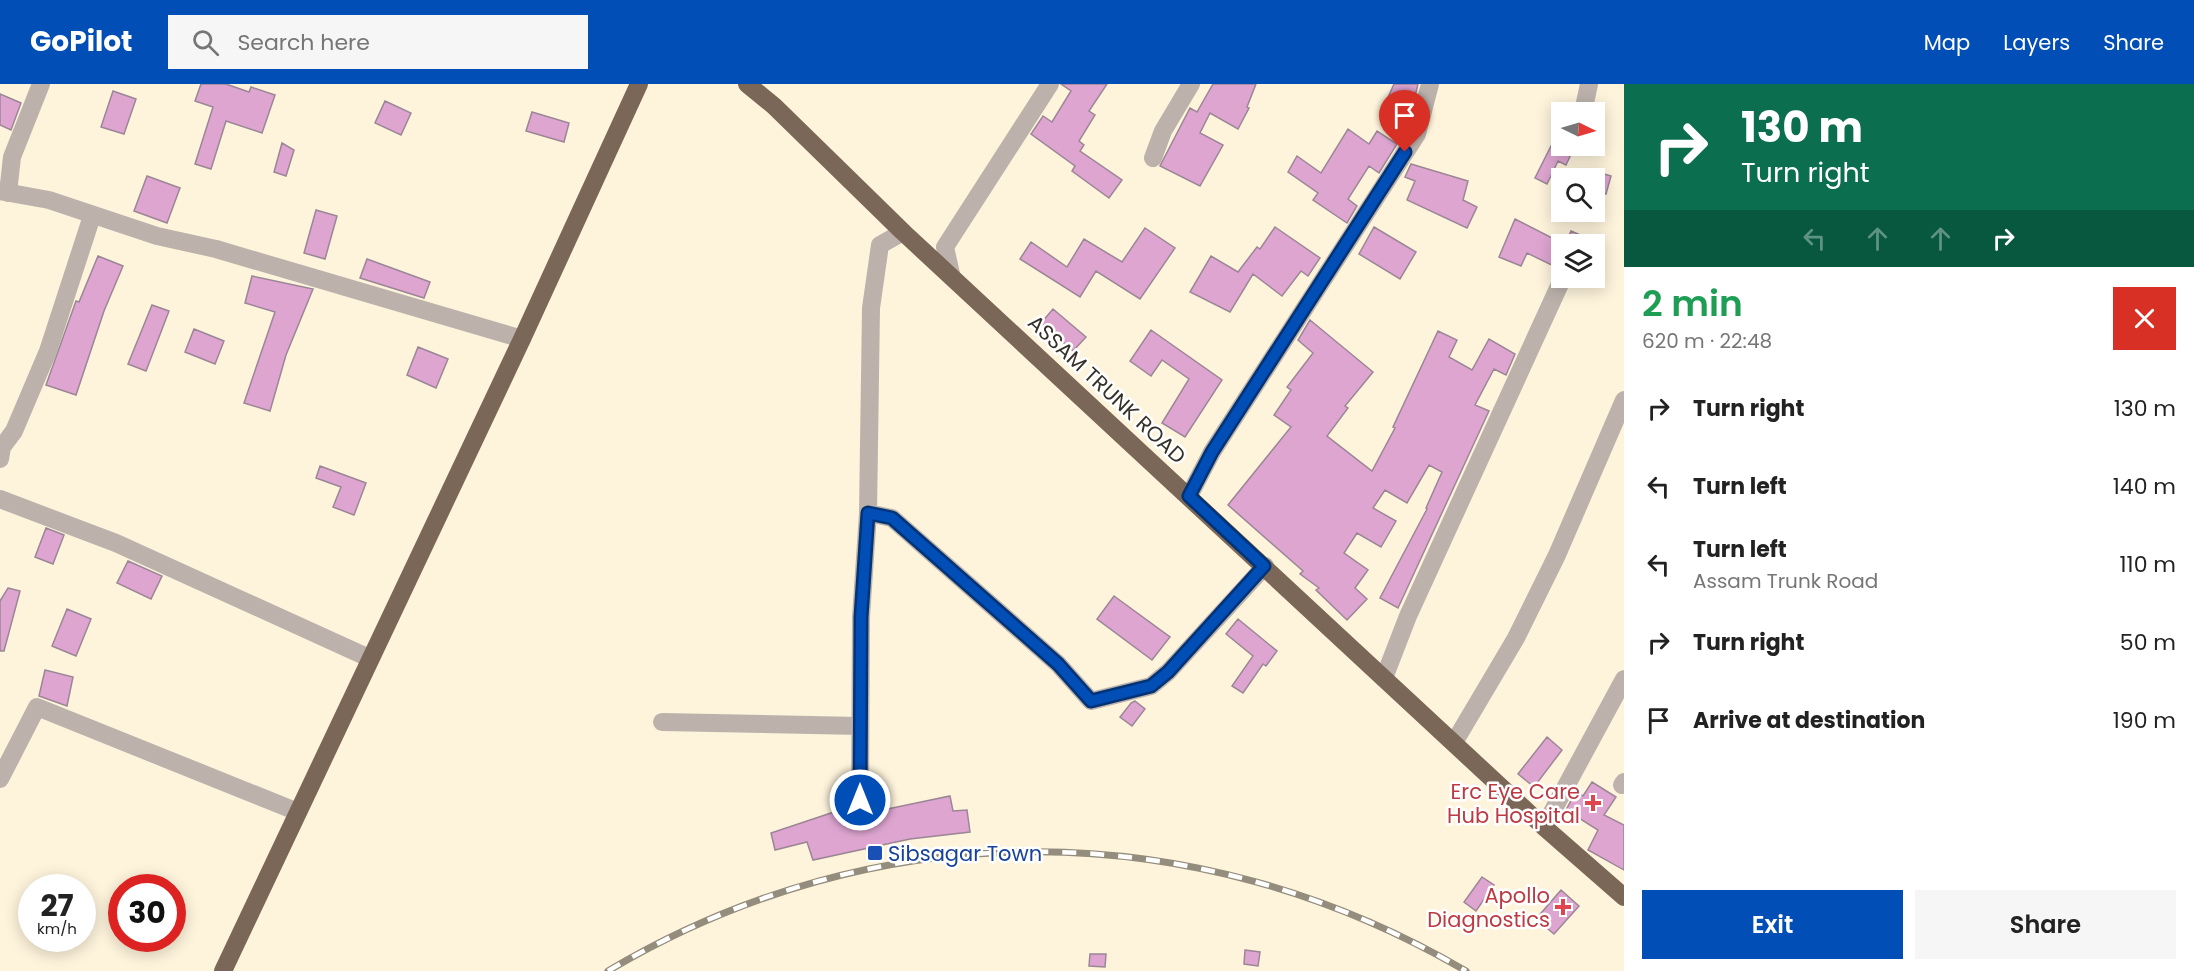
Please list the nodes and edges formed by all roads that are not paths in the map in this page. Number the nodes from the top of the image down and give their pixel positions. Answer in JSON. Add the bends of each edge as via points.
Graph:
{"nodes":[{"id":1,"x":41,"y":84,"type":"edge"},
{"id":2,"x":639,"y":84,"type":"edge"},
{"id":3,"x":747,"y":84,"type":"edge"},
{"id":4,"x":1050,"y":84,"type":"edge"},
{"id":5,"x":1191,"y":84,"type":"edge"},
{"id":6,"x":1430,"y":84,"type":"edge"},
{"id":7,"x":1589,"y":84,"type":"edge"},
{"id":8,"x":1585,"y":102,"type":"edge"},
{"id":9,"x":1153,"y":158,"type":"dead end"},
{"id":10,"x":4,"y":192,"type":"edge"},
{"id":11,"x":92,"y":216,"type":"junction"},
{"id":12,"x":903,"y":232,"type":"junction"},
{"id":13,"x":951,"y":274,"type":"junction"},
{"id":14,"x":1558,"y":288,"type":"edge"},
{"id":15,"x":522,"y":339,"type":"junction"},
{"id":16,"x":1624,"y":400,"type":"edge"},
{"id":17,"x":0,"y":459,"type":"edge"},
{"id":18,"x":1189,"y":496,"type":"junction"},
{"id":19,"x":0,"y":499,"type":"edge"},
{"id":20,"x":868,"y":513,"type":"junction"},
{"id":21,"x":1264,"y":566,"type":"junction"},
{"id":22,"x":369,"y":658,"type":"junction"},
{"id":23,"x":1384,"y":678,"type":"junction"},
{"id":24,"x":1624,"y":679,"type":"edge"},
{"id":25,"x":662,"y":722,"type":"dead end"},
{"id":26,"x":860,"y":726,"type":"junction"},
{"id":27,"x":1455,"y":741,"type":"junction"},
{"id":28,"x":0,"y":778,"type":"edge"},
{"id":29,"x":860,"y":800,"type":"dead end"},
{"id":30,"x":298,"y":812,"type":"junction"},
{"id":31,"x":1545,"y":827,"type":"junction"},
{"id":32,"x":1624,"y":897,"type":"edge"},
{"id":33,"x":223,"y":971,"type":"edge"}],
"edges":[{"from":1,"to":10,"type":"street","via":[[12,157]]},
{"from":2,"to":15,"type":"highway"},
{"from":3,"to":12,"type":"highway","name":"ASSAM TRUNK ROAD"},
{"from":4,"to":13,"type":"street","via":[[945,247]]},
{"from":5,"to":9,"type":"street","via":[[1163,131]]},
{"from":6,"to":18,"type":"street","via":[[1417,134],[1212,452]]},
{"from":7,"to":8,"type":"street"},
{"from":10,"to":11,"type":"street","via":[[49,200]]},
{"from":11,"to":15,"type":"street"},
{"from":11,"to":17,"type":"street","via":[[48,351],[14,431],[2,447]]},
{"from":12,"to":13,"type":"highway","name":"ASSAM TRUNK ROAD"},
{"from":12,"to":20,"type":"street","via":[[880,245],[871,308]]},
{"from":13,"to":18,"type":"highway","name":"ASSAM TRUNK ROAD"},
{"from":14,"to":23,"type":"street","via":[[1408,616]]},
{"from":15,"to":22,"type":"highway"},
{"from":16,"to":27,"type":"street","via":[[1557,555],[1516,638]]},
{"from":18,"to":21,"type":"highway","name":"ASSAM TRUNK ROAD"},
{"from":19,"to":22,"type":"street","via":[[116,543]]},
{"from":20,"to":21,"type":"street","via":[[892,518],[1058,664],[1091,701],[1151,686]]},
{"from":20,"to":26,"type":"street","via":[[861,617]]},
{"from":21,"to":23,"type":"highway","name":"ASSAM TRUNK ROAD"},
{"from":22,"to":30,"type":"highway"},
{"from":23,"to":27,"type":"highway","name":"ASSAM TRUNK ROAD"},
{"from":24,"to":31,"type":"street"},
{"from":25,"to":26,"type":"street"},
{"from":26,"to":29,"type":"street"},
{"from":27,"to":31,"type":"highway","name":"ASSAM TRUNK ROAD"},
{"from":28,"to":30,"type":"street","via":[[37,707]]},
{"from":30,"to":33,"type":"highway"},
{"from":31,"to":32,"type":"highway","name":"ASSAM TRUNK ROAD"}]}
